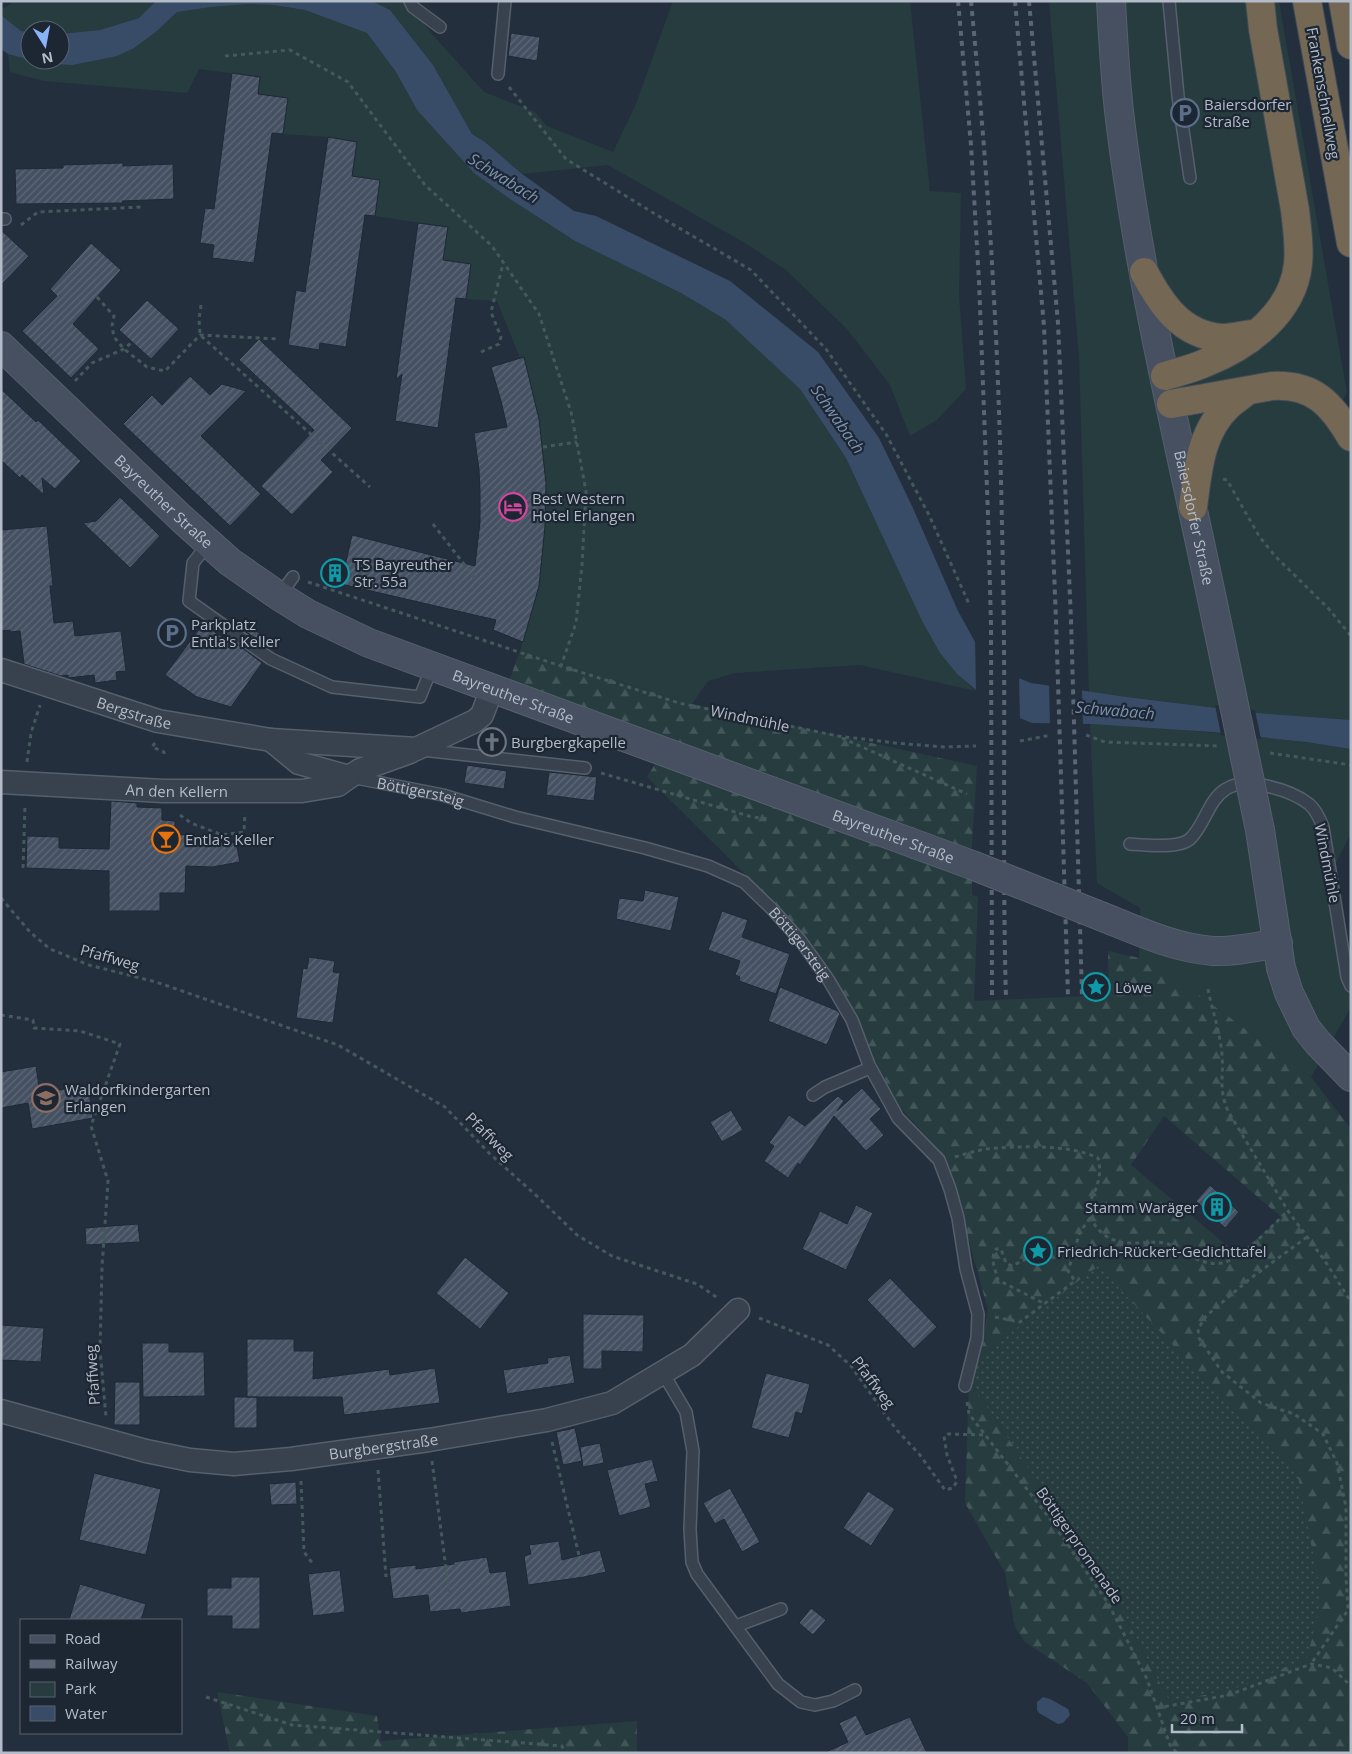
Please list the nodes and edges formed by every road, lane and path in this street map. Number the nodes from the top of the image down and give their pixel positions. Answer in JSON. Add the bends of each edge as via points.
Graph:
{"nodes":[{"id":1,"x":410,"y":1,"type":"edge"},
{"id":2,"x":505,"y":1,"type":"edge"},
{"id":3,"x":1111,"y":1,"type":"edge"},
{"id":4,"x":1170,"y":1,"type":"edge"},
{"id":5,"x":1260,"y":1,"type":"edge"},
{"id":6,"x":1308,"y":1,"type":"edge"},
{"id":7,"x":1343,"y":1,"type":"edge"},
{"id":8,"x":440,"y":27,"type":"dead end"},
{"id":9,"x":1351,"y":45,"type":"edge"},
{"id":10,"x":225,"y":56,"type":"dead end"},
{"id":11,"x":498,"y":74,"type":"joint"},
{"id":12,"x":1190,"y":178,"type":"dead end"},
{"id":13,"x":141,"y":207,"type":"dead end"},
{"id":14,"x":19,"y":226,"type":"dead end"},
{"id":15,"x":1351,"y":243,"type":"edge"},
{"id":16,"x":504,"y":263,"type":"junction"},
{"id":17,"x":1144,"y":272,"type":"junction"},
{"id":18,"x":97,"y":297,"type":"dead end"},
{"id":19,"x":201,"y":305,"type":"dead end"},
{"id":20,"x":1254,"y":334,"type":"junction"},
{"id":21,"x":200,"y":335,"type":"junction"},
{"id":22,"x":279,"y":339,"type":"dead end"},
{"id":23,"x":132,"y":342,"type":"dead end"},
{"id":24,"x":1,"y":346,"type":"edge"},
{"id":25,"x":124,"y":350,"type":"junction"},
{"id":26,"x":481,"y":352,"type":"dead end"},
{"id":27,"x":1165,"y":376,"type":"junction"},
{"id":28,"x":1248,"y":391,"type":"junction"},
{"id":29,"x":57,"y":399,"type":"junction"},
{"id":30,"x":1171,"y":404,"type":"junction"},
{"id":31,"x":1351,"y":437,"type":"edge"},
{"id":32,"x":577,"y":442,"type":"junction"},
{"id":33,"x":542,"y":447,"type":"dead end"},
{"id":34,"x":1197,"y":479,"type":"junction"},
{"id":35,"x":370,"y":487,"type":"dead end"},
{"id":36,"x":1193,"y":506,"type":"junction"},
{"id":37,"x":433,"y":524,"type":"dead end"},
{"id":38,"x":208,"y":544,"type":"junction"},
{"id":39,"x":474,"y":577,"type":"dead end"},
{"id":40,"x":286,"y":587,"type":"junction"},
{"id":41,"x":970,"y":606,"type":"dead end"},
{"id":42,"x":1351,"y":636,"type":"edge"},
{"id":43,"x":560,"y":666,"type":"junction"},
{"id":44,"x":432,"y":667,"type":"junction"},
{"id":45,"x":1,"y":670,"type":"edge"},
{"id":46,"x":492,"y":689,"type":"junction"},
{"id":47,"x":34,"y":722,"type":"dead end"},
{"id":48,"x":1051,"y":735,"type":"dead end"},
{"id":49,"x":1086,"y":735,"type":"dead end"},
{"id":50,"x":838,"y":736,"type":"junction"},
{"id":51,"x":271,"y":740,"type":"junction"},
{"id":52,"x":1020,"y":741,"type":"dead end"},
{"id":53,"x":976,"y":746,"type":"dead end"},
{"id":54,"x":1224,"y":747,"type":"dead end"},
{"id":55,"x":416,"y":749,"type":"junction"},
{"id":56,"x":1264,"y":752,"type":"dead end"},
{"id":57,"x":1351,"y":765,"type":"edge"},
{"id":58,"x":584,"y":768,"type":"joint"},
{"id":59,"x":349,"y":777,"type":"junction"},
{"id":60,"x":1,"y":782,"type":"edge"},
{"id":61,"x":26,"y":784,"type":"junction"},
{"id":62,"x":166,"y":791,"type":"junction"},
{"id":63,"x":966,"y":794,"type":"dead end"},
{"id":64,"x":244,"y":804,"type":"dead end"},
{"id":65,"x":744,"y":814,"type":"dead end"},
{"id":66,"x":221,"y":836,"type":"junction"},
{"id":67,"x":1130,"y":844,"type":"dead end"},
{"id":68,"x":226,"y":861,"type":"dead end"},
{"id":69,"x":23,"y":868,"type":"dead end"},
{"id":70,"x":1,"y":898,"type":"edge"},
{"id":71,"x":1278,"y":943,"type":"junction"},
{"id":72,"x":1351,"y":986,"type":"edge"},
{"id":73,"x":1208,"y":989,"type":"dead end"},
{"id":74,"x":1,"y":1015,"type":"edge"},
{"id":75,"x":870,"y":1068,"type":"junction"},
{"id":76,"x":1351,"y":1077,"type":"edge"},
{"id":77,"x":813,"y":1095,"type":"dead end"},
{"id":78,"x":938,"y":1160,"type":"junction"},
{"id":79,"x":1288,"y":1211,"type":"junction"},
{"id":80,"x":1090,"y":1218,"type":"junction"},
{"id":81,"x":1307,"y":1237,"type":"junction"},
{"id":82,"x":1032,"y":1253,"type":"dead end"},
{"id":83,"x":1351,"y":1302,"type":"edge"},
{"id":84,"x":1046,"y":1304,"type":"junction"},
{"id":85,"x":738,"y":1310,"type":"junction"},
{"id":86,"x":978,"y":1314,"type":"junction"},
{"id":87,"x":663,"y":1373,"type":"junction"},
{"id":88,"x":964,"y":1386,"type":"joint"},
{"id":89,"x":1,"y":1411,"type":"edge"},
{"id":90,"x":547,"y":1420,"type":"junction"},
{"id":91,"x":987,"y":1435,"type":"junction"},
{"id":92,"x":108,"y":1440,"type":"junction"},
{"id":93,"x":429,"y":1440,"type":"junction"},
{"id":94,"x":376,"y":1447,"type":"junction"},
{"id":95,"x":291,"y":1459,"type":"junction"},
{"id":96,"x":314,"y":1564,"type":"dead end"},
{"id":97,"x":576,"y":1571,"type":"dead end"},
{"id":98,"x":386,"y":1577,"type":"dead end"},
{"id":99,"x":1346,"y":1577,"type":"junction"},
{"id":100,"x":1351,"y":1577,"type":"edge"},
{"id":101,"x":450,"y":1592,"type":"dead end"},
{"id":102,"x":1349,"y":1599,"type":"edge"},
{"id":103,"x":781,"y":1609,"type":"dead end"},
{"id":104,"x":736,"y":1626,"type":"junction"},
{"id":105,"x":1311,"y":1664,"type":"junction"},
{"id":106,"x":1351,"y":1686,"type":"edge"},
{"id":107,"x":855,"y":1690,"type":"dead end"},
{"id":108,"x":206,"y":1697,"type":"dead end"},
{"id":109,"x":1157,"y":1708,"type":"junction"},
{"id":110,"x":565,"y":1753,"type":"edge"},
{"id":111,"x":1176,"y":1753,"type":"edge"}],
"edges":[{"from":1,"to":8,"type":"lane","via":[[413,7]]},
{"from":2,"to":11,"type":"lane"},
{"from":3,"to":17,"type":"street","name":"Baiersdorfer Straße","via":[[1119,110]]},
{"from":4,"to":12,"type":"lane","via":[[1178,96]]},
{"from":5,"to":20,"type":"highway","via":[[1299,247],[1292,288],[1284,304],[1265,327]]},
{"from":6,"to":15,"type":"highway","name":"Frankenschnellweg"},
{"from":7,"to":9,"type":"highway"},
{"from":10,"to":16,"type":"path","via":[[290,50],[348,82],[425,185],[492,246]]},
{"from":11,"to":41,"type":"path","via":[[566,159],[751,270],[826,349],[886,434],[929,515]]},
{"from":13,"to":14,"type":"path","via":[[38,212]]},
{"from":16,"to":26,"type":"path","via":[[491,312],[501,336],[499,344]]},
{"from":16,"to":32,"type":"path","via":[[539,314],[571,412]]},
{"from":17,"to":20,"type":"highway","via":[[1169,313],[1185,326],[1203,335],[1223,338]]},
{"from":17,"to":27,"type":"street","name":"Baiersdorfer Straße"},
{"from":18,"to":25,"type":"path","via":[[114,316],[114,337]]},
{"from":19,"to":21,"type":"path"},
{"from":20,"to":27,"type":"highway","via":[[1205,364]]},
{"from":21,"to":22,"type":"path"},
{"from":21,"to":25,"type":"path","via":[[165,371],[147,367]]},
{"from":21,"to":35,"type":"path"},
{"from":23,"to":25,"type":"path"},
{"from":24,"to":29,"type":"street","name":"Bayreuther Straße"},
{"from":25,"to":29,"type":"path","via":[[92,364]]},
{"from":27,"to":30,"type":"street","name":"Baiersdorfer Straße"},
{"from":28,"to":30,"type":"highway"},
{"from":28,"to":31,"type":"highway","via":[[1288,386],[1310,392],[1327,404]]},
{"from":28,"to":34,"type":"highway","via":[[1228,406],[1216,421],[1206,439]]},
{"from":29,"to":38,"type":"street","name":"Bayreuther Straße"},
{"from":30,"to":36,"type":"street","name":"Baiersdorfer Straße"},
{"from":32,"to":33,"type":"path"},
{"from":32,"to":43,"type":"path","via":[[586,491],[582,565],[576,622]]},
{"from":34,"to":36,"type":"highway"},
{"from":34,"to":42,"type":"path","via":[[1227,480],[1259,536]]},
{"from":36,"to":71,"type":"street","name":"Baiersdorfer Straße","bridge":true,"via":[[1260,830]]},
{"from":37,"to":39,"type":"path"},
{"from":38,"to":40,"type":"street","name":"Bayreuther Straße","via":[[230,562]]},
{"from":38,"to":44,"type":"lane","via":[[193,563],[189,601],[271,660],[332,688],[420,697]]},
{"from":40,"to":43,"type":"path","name":"Windmühle"},
{"from":40,"to":44,"type":"street","name":"Bayreuther Straße","via":[[308,614],[346,633]]},
{"from":43,"to":50,"type":"path","name":"Windmühle","via":[[679,702]]},
{"from":44,"to":46,"type":"street","name":"Bayreuther Straße"},
{"from":45,"to":51,"type":"street","name":"Bergstraße","via":[[158,721]]},
{"from":46,"to":55,"type":"street","name":"Böttigersteig","via":[[482,715],[475,721]]},
{"from":46,"to":71,"type":"street","name":"Bayreuther Straße","bridge":true,"via":[[972,865],[1174,944],[1214,951]]},
{"from":47,"to":61,"type":"path"},
{"from":48,"to":52,"type":"path"},
{"from":49,"to":54,"type":"path","via":[[1105,742]]},
{"from":50,"to":53,"type":"path","name":"Windmühle","via":[[895,744]]},
{"from":50,"to":63,"type":"path"},
{"from":51,"to":55,"type":"street","name":"Böttigersteig"},
{"from":51,"to":59,"type":"street","name":"Böttigersteig","via":[[299,763]]},
{"from":55,"to":58,"type":"lane"},
{"from":55,"to":59,"type":"street","name":"Böttigersteig"},
{"from":56,"to":57,"type":"path"},
{"from":58,"to":65,"type":"path"},
{"from":59,"to":62,"type":"street","name":"An den Kellern","via":[[338,785],[302,791]]},
{"from":59,"to":75,"type":"lane","name":"Böttigersteig","via":[[443,796],[645,848],[708,866],[744,882],[800,940],[828,979],[852,1020]]},
{"from":60,"to":61,"type":"street","name":"An den Kellern"},
{"from":61,"to":62,"type":"street","name":"An den Kellern"},
{"from":61,"to":69,"type":"path"},
{"from":62,"to":66,"type":"path","via":[[173,808],[183,817]]},
{"from":64,"to":66,"type":"path","via":[[244,832]]},
{"from":66,"to":68,"type":"path"},
{"from":67,"to":72,"type":"lane","name":"Windmühle","via":[[1153,846],[1190,839],[1216,798],[1236,785],[1254,784],[1298,797],[1318,814],[1323,827]]},
{"from":70,"to":85,"type":"path","name":"Pfaffweg","via":[[30,932],[50,949],[89,966],[156,982],[338,1045],[445,1107],[577,1235],[612,1256],[697,1284]]},
{"from":71,"to":76,"type":"street","name":"Baiersdorfer Straße","via":[[1281,968],[1296,1011],[1318,1043]]},
{"from":73,"to":79,"type":"path","via":[[1222,1054],[1220,1088],[1223,1100]]},
{"from":74,"to":92,"type":"path","name":"Pfaffweg","via":[[33,1020],[34,1028],[80,1031],[120,1044],[91,1126],[108,1181],[100,1350]]},
{"from":75,"to":77,"type":"lane","via":[[824,1087]]},
{"from":75,"to":78,"type":"lane","name":"Böttigersteig","via":[[898,1118]]},
{"from":78,"to":80,"type":"path","via":[[985,1149],[1042,1147],[1089,1154],[1098,1158],[1101,1169],[1098,1184],[1086,1207]]},
{"from":78,"to":86,"type":"lane","name":"Böttigersteig","via":[[958,1218],[966,1269]]},
{"from":79,"to":80,"type":"path","via":[[1238,1257],[1221,1263],[1205,1263],[1167,1244],[1118,1241],[1100,1233]]},
{"from":79,"to":81,"type":"path"},
{"from":80,"to":84,"type":"path","via":[[1080,1232],[1068,1271],[1075,1281]]},
{"from":81,"to":83,"type":"path"},
{"from":81,"to":99,"type":"path","via":[[1206,1316],[1198,1329],[1199,1338],[1222,1372],[1261,1403],[1294,1414],[1324,1434],[1337,1462],[1346,1507]]},
{"from":82,"to":84,"type":"path","via":[[1012,1266],[1006,1263],[1001,1249],[996,1249],[993,1267],[998,1280]]},
{"from":84,"to":86,"type":"path","via":[[1020,1322]]},
{"from":85,"to":87,"type":"street","name":"Burgbergstraße","via":[[692,1355]]},
{"from":85,"to":91,"type":"path","name":"Pfaffweg","via":[[828,1345],[851,1366],[945,1490],[953,1488],[957,1481],[944,1436]]},
{"from":86,"to":88,"type":"lane","name":"Böttigersteig","via":[[977,1338]]},
{"from":87,"to":90,"type":"street","name":"Burgbergstraße","via":[[612,1403]]},
{"from":87,"to":104,"type":"lane","via":[[686,1412],[692,1451],[692,1562],[697,1574]]},
{"from":88,"to":91,"type":"path","name":"Böttigerpromenade","via":[[969,1414]]},
{"from":89,"to":92,"type":"street","name":"Burgbergstraße"},
{"from":90,"to":93,"type":"street","name":"Burgbergstraße"},
{"from":90,"to":97,"type":"path","via":[[582,1568]]},
{"from":91,"to":109,"type":"path","name":"Böttigerpromenade","via":[[1108,1603]]},
{"from":92,"to":95,"type":"street","name":"Burgbergstraße","via":[[190,1460],[234,1464]]},
{"from":93,"to":94,"type":"street","name":"Burgbergstraße"},
{"from":93,"to":101,"type":"path"},
{"from":94,"to":95,"type":"street","name":"Burgbergstraße"},
{"from":94,"to":98,"type":"path"},
{"from":95,"to":96,"type":"path","via":[[294,1478],[301,1477],[304,1552]]},
{"from":99,"to":100,"type":"path"},
{"from":99,"to":102,"type":"path"},
{"from":102,"to":105,"type":"path","via":[[1348,1610]]},
{"from":103,"to":104,"type":"lane"},
{"from":104,"to":107,"type":"lane","via":[[778,1684],[801,1702],[815,1705],[833,1701]]},
{"from":105,"to":106,"type":"path","via":[[1332,1668]]},
{"from":105,"to":109,"type":"path","via":[[1229,1695]]},
{"from":108,"to":110,"type":"path","via":[[292,1725],[562,1746]]},
{"from":109,"to":111,"type":"path","name":"Böttigerpromenade","via":[[1170,1746]]}]}
